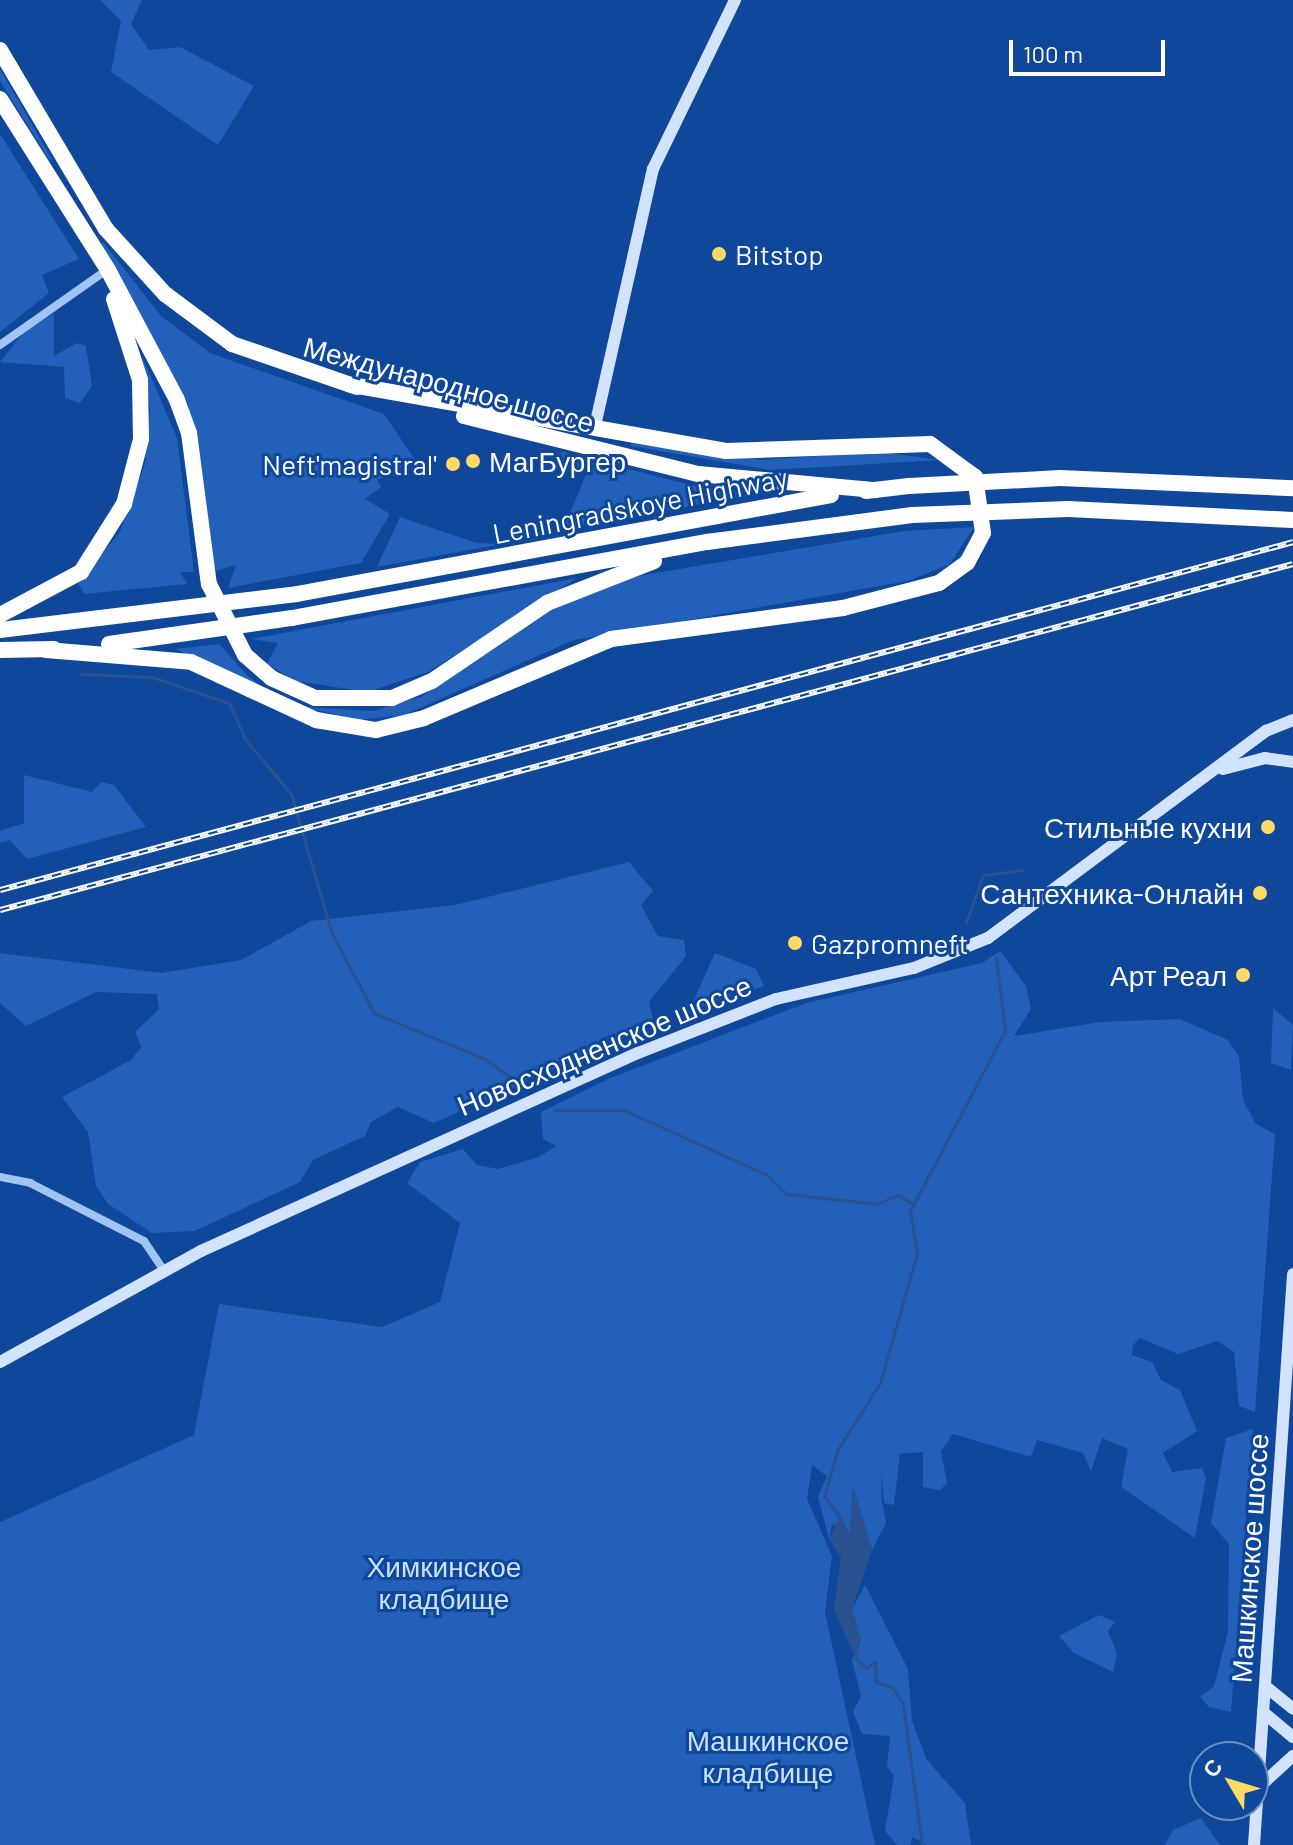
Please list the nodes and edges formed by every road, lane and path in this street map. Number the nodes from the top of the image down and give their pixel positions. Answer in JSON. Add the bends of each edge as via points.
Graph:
{"nodes":[{"id":1,"x":735,"y":0,"type":"edge"},
{"id":2,"x":0,"y":50,"type":"edge"},
{"id":3,"x":0,"y":99,"type":"edge"},
{"id":4,"x":92,"y":246,"type":"junction"},
{"id":5,"x":101,"y":274,"type":"junction"},
{"id":6,"x":0,"y":345,"type":"edge"},
{"id":7,"x":350,"y":385,"type":"junction"},
{"id":8,"x":595,"y":426,"type":"junction"},
{"id":9,"x":1293,"y":488,"type":"edge"},
{"id":10,"x":875,"y":490,"type":"junction"},
{"id":11,"x":1293,"y":520,"type":"edge"},
{"id":12,"x":751,"y":538,"type":"junction"},
{"id":13,"x":0,"y":615,"type":"edge"},
{"id":14,"x":0,"y":630,"type":"edge"},
{"id":15,"x":0,"y":650,"type":"edge"},
{"id":16,"x":46,"y":650,"type":"junction"},
{"id":17,"x":1293,"y":720,"type":"edge"},
{"id":18,"x":1293,"y":762,"type":"edge"},
{"id":19,"x":1217,"y":772,"type":"junction"},
{"id":20,"x":0,"y":1177,"type":"edge"},
{"id":21,"x":163,"y":1269,"type":"junction"},
{"id":22,"x":1293,"y":1274,"type":"edge"},
{"id":23,"x":0,"y":1362,"type":"edge"},
{"id":24,"x":1265,"y":1686,"type":"junction"},
{"id":25,"x":1293,"y":1709,"type":"edge"},
{"id":26,"x":1263,"y":1712,"type":"junction"},
{"id":27,"x":1293,"y":1737,"type":"edge"},
{"id":28,"x":1261,"y":1741,"type":"edge"},
{"id":29,"x":1293,"y":1756,"type":"edge"},
{"id":30,"x":1269,"y":1773,"type":"edge"},
{"id":31,"x":1256,"y":1821,"type":"edge"},
{"id":32,"x":1254,"y":1845,"type":"edge"}],
"edges":[{"from":1,"to":8,"type":"main road","via":[[653,169]]},
{"from":2,"to":7,"type":"highway","name":"Международное шоссе","via":[[106,229],[146,276],[232,344]]},
{"from":3,"to":4,"type":"highway"},
{"from":4,"to":5,"type":"highway"},
{"from":4,"to":12,"type":"highway","bridge":true,"via":[[189,433],[209,584],[245,655],[271,678],[315,698],[392,698],[432,681],[547,603],[603,576]]},
{"from":5,"to":6,"type":"street"},
{"from":5,"to":13,"type":"highway","via":[[140,380],[135,475],[114,528],[81,572]]},
{"from":7,"to":8,"type":"highway"},
{"from":7,"to":10,"type":"highway","name":"Международное шоссе","via":[[698,474]]},
{"from":8,"to":16,"type":"highway","via":[[771,454],[930,444],[975,477],[983,533],[967,563],[939,583],[843,608],[611,639],[424,718],[376,730],[316,720],[191,662]]},
{"from":9,"to":10,"type":"highway","name":"Leningradskoye Highway","bridge":true,"via":[[1060,478]]},
{"from":10,"to":14,"type":"highway","name":"Leningradskoye Highway","via":[[297,594]]},
{"from":11,"to":12,"type":"highway","name":"Leningradskoye Highway","bridge":true,"via":[[1068,509],[912,515]]},
{"from":12,"to":16,"type":"highway","name":"Leningradskoye Highway","via":[[292,618]]},
{"from":15,"to":16,"type":"highway","name":"Leningradskoye Highway"},
{"from":17,"to":19,"type":"main road","name":"Новосходненское шоссе","via":[[1266,731]]},
{"from":18,"to":19,"type":"main road","name":"Новосходненское шоссе","via":[[1265,758]]},
{"from":19,"to":21,"type":"main road","name":"Новосходненское шоссе","via":[[1013,923],[957,953],[776,999],[713,1023]]},
{"from":20,"to":21,"type":"street","via":[[30,1183],[144,1241]]},
{"from":21,"to":23,"type":"main road","name":"Новосходненское шоссе"},
{"from":22,"to":24,"type":"main road","name":"Машкинское шоссе"},
{"from":24,"to":25,"type":"main road"},
{"from":24,"to":26,"type":"main road","name":"Машкинское шоссе"},
{"from":26,"to":27,"type":"main road"},
{"from":26,"to":28,"type":"main road","name":"Машкинское шоссе"},
{"from":29,"to":30,"type":"main road"},
{"from":31,"to":32,"type":"main road","name":"Машкинское шоссе"}]}
